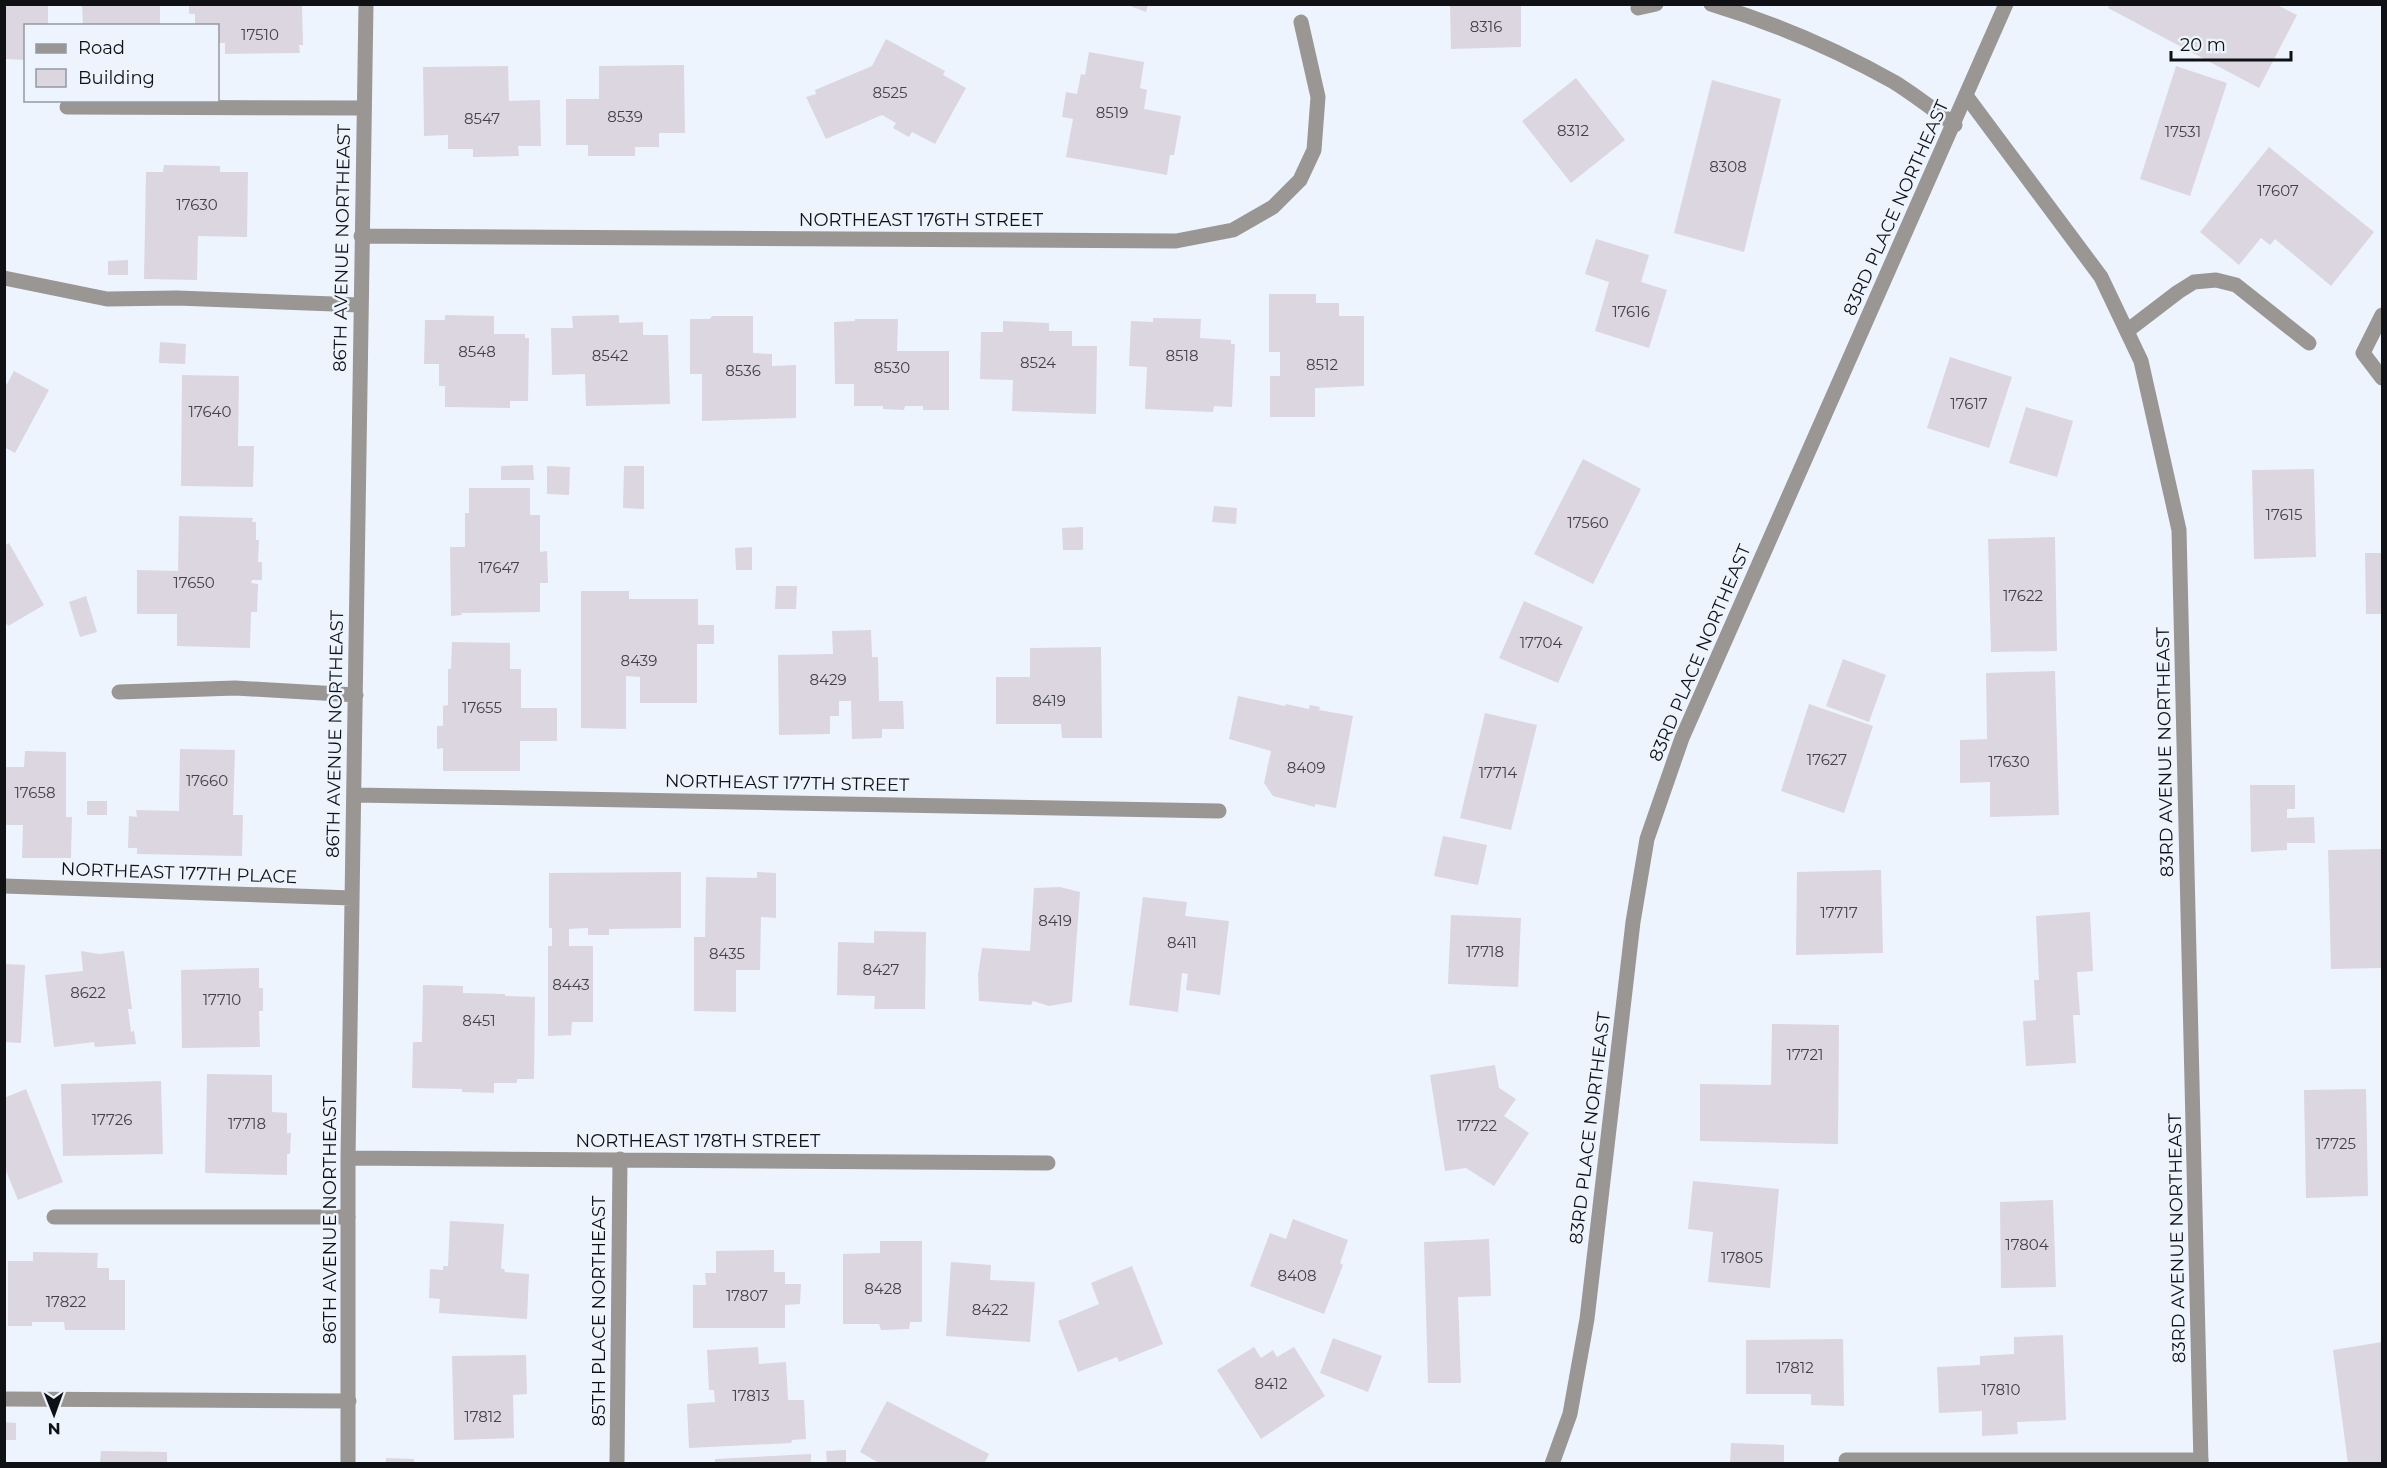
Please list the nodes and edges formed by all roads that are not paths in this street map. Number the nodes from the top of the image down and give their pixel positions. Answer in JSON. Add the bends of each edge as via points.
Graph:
{"nodes":[{"id":1,"x":366,"y":4,"type":"edge"},
{"id":2,"x":1656,"y":4,"type":"edge"},
{"id":3,"x":1711,"y":4,"type":"edge"},
{"id":4,"x":2006,"y":4,"type":"edge"},
{"id":5,"x":1638,"y":8,"type":"dead end"},
{"id":6,"x":1301,"y":22,"type":"dead end"},
{"id":7,"x":1967,"y":97,"type":"junction"},
{"id":8,"x":67,"y":107,"type":"dead end"},
{"id":9,"x":364,"y":108,"type":"junction"},
{"id":10,"x":1954,"y":125,"type":"junction"},
{"id":11,"x":361,"y":236,"type":"junction"},
{"id":12,"x":4,"y":278,"type":"edge"},
{"id":13,"x":360,"y":305,"type":"junction"},
{"id":14,"x":2382,"y":315,"type":"edge"},
{"id":15,"x":2127,"y":331,"type":"junction"},
{"id":16,"x":2309,"y":343,"type":"dead end"},
{"id":17,"x":2382,"y":378,"type":"edge"},
{"id":18,"x":119,"y":692,"type":"dead end"},
{"id":19,"x":356,"y":695,"type":"junction"},
{"id":20,"x":355,"y":795,"type":"junction"},
{"id":21,"x":1219,"y":811,"type":"dead end"},
{"id":22,"x":4,"y":886,"type":"edge"},
{"id":23,"x":352,"y":898,"type":"junction"},
{"id":24,"x":348,"y":1158,"type":"junction"},
{"id":25,"x":620,"y":1159,"type":"junction"},
{"id":26,"x":1048,"y":1163,"type":"dead end"},
{"id":27,"x":54,"y":1217,"type":"dead end"},
{"id":28,"x":348,"y":1217,"type":"junction"},
{"id":29,"x":4,"y":1399,"type":"edge"},
{"id":30,"x":349,"y":1401,"type":"junction"},
{"id":31,"x":1846,"y":1460,"type":"dead end"},
{"id":32,"x":2201,"y":1462,"type":"edge"},
{"id":33,"x":348,"y":1464,"type":"edge"},
{"id":34,"x":618,"y":1464,"type":"edge"},
{"id":35,"x":1552,"y":1464,"type":"edge"}],
"edges":[{"from":1,"to":9,"type":"street","name":"86TH AVENUE NORTHEAST"},
{"from":2,"to":5,"type":"street"},
{"from":3,"to":10,"type":"street","via":[[1837,53],[1895,83]]},
{"from":4,"to":7,"type":"street","name":"83RD PLACE NORTHEAST"},
{"from":6,"to":11,"type":"street","name":"NORTHEAST 176TH STREET","via":[[1318,97],[1314,150],[1300,180],[1274,207],[1233,230],[1176,241]]},
{"from":7,"to":10,"type":"street","name":"83RD PLACE NORTHEAST"},
{"from":7,"to":15,"type":"street","name":"83RD AVENUE NORTHEAST","via":[[2101,277]]},
{"from":8,"to":9,"type":"street"},
{"from":9,"to":11,"type":"street","name":"86TH AVENUE NORTHEAST"},
{"from":10,"to":35,"type":"street","name":"83RD PLACE NORTHEAST","via":[[1682,738],[1647,839],[1633,922],[1587,1319],[1570,1414]]},
{"from":11,"to":13,"type":"street","name":"86TH AVENUE NORTHEAST"},
{"from":12,"to":13,"type":"street","via":[[107,299]]},
{"from":13,"to":19,"type":"street","name":"86TH AVENUE NORTHEAST"},
{"from":14,"to":17,"type":"street","via":[[2363,353]]},
{"from":15,"to":16,"type":"street","via":[[2194,282],[2216,280],[2236,285]]},
{"from":15,"to":32,"type":"street","name":"83RD AVENUE NORTHEAST","via":[[2141,361],[2179,530]]},
{"from":18,"to":19,"type":"street","via":[[235,688]]},
{"from":19,"to":20,"type":"street","name":"86TH AVENUE NORTHEAST"},
{"from":20,"to":21,"type":"street","name":"NORTHEAST 177TH STREET"},
{"from":20,"to":23,"type":"street","name":"86TH AVENUE NORTHEAST"},
{"from":22,"to":23,"type":"street","name":"NORTHEAST 177TH PLACE"},
{"from":23,"to":24,"type":"street","name":"86TH AVENUE NORTHEAST"},
{"from":24,"to":25,"type":"street","name":"NORTHEAST 178TH STREET"},
{"from":24,"to":28,"type":"street","name":"86TH AVENUE NORTHEAST"},
{"from":25,"to":26,"type":"street","name":"NORTHEAST 178TH STREET"},
{"from":25,"to":34,"type":"street","name":"85TH PLACE NORTHEAST"},
{"from":27,"to":28,"type":"street"},
{"from":28,"to":30,"type":"street","name":"86TH AVENUE NORTHEAST"},
{"from":29,"to":30,"type":"street"},
{"from":30,"to":33,"type":"street","name":"86TH AVENUE NORTHEAST"},
{"from":31,"to":32,"type":"street"}]}
